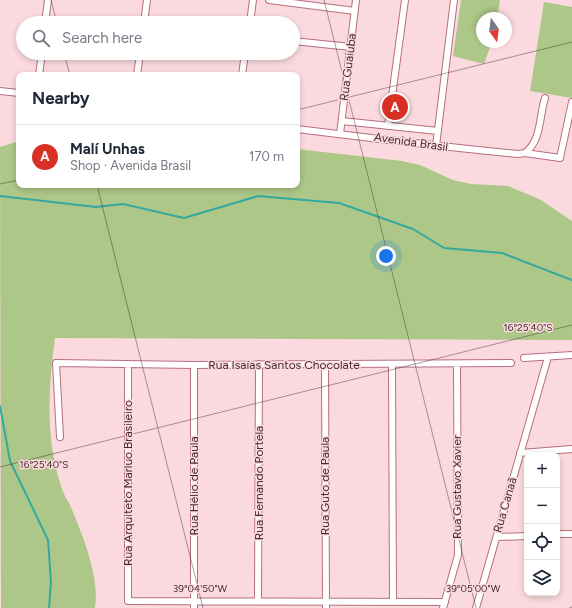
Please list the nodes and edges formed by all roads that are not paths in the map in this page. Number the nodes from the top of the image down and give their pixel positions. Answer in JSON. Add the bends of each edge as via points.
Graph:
{"nodes":[{"id":1,"x":48,"y":0,"type":"edge"},
{"id":2,"x":146,"y":0,"type":"edge"},
{"id":3,"x":253,"y":0,"type":"edge"},
{"id":4,"x":269,"y":0,"type":"edge"},
{"id":5,"x":356,"y":0,"type":"edge"},
{"id":6,"x":405,"y":0,"type":"edge"},
{"id":7,"x":454,"y":0,"type":"edge"},
{"id":8,"x":355,"y":11,"type":"junction"},
{"id":9,"x":46,"y":16,"type":"edge"},
{"id":10,"x":145,"y":16,"type":"edge"},
{"id":11,"x":251,"y":16,"type":"edge"},
{"id":12,"x":300,"y":42,"type":"edge"},
{"id":13,"x":351,"y":47,"type":"junction"},
{"id":14,"x":41,"y":60,"type":"edge"},
{"id":15,"x":139,"y":60,"type":"edge"},
{"id":16,"x":245,"y":60,"type":"edge"},
{"id":17,"x":39,"y":72,"type":"edge"},
{"id":18,"x":137,"y":72,"type":"edge"},
{"id":19,"x":243,"y":72,"type":"edge"},
{"id":20,"x":0,"y":91,"type":"edge"},
{"id":21,"x":16,"y":93,"type":"edge"},
{"id":22,"x":545,"y":98,"type":"dead end"},
{"id":23,"x":572,"y":102,"type":"edge"},
{"id":24,"x":342,"y":121,"type":"junction"},
{"id":25,"x":388,"y":126,"type":"junction"},
{"id":26,"x":300,"y":129,"type":"edge"},
{"id":27,"x":438,"y":131,"type":"junction"},
{"id":28,"x":340,"y":134,"type":"junction"},
{"id":29,"x":436,"y":146,"type":"junction"},
{"id":30,"x":525,"y":153,"type":"junction"},
{"id":31,"x":572,"y":355,"type":"edge"},
{"id":32,"x":548,"y":356,"type":"junction"},
{"id":33,"x":524,"y":358,"type":"dead end"},
{"id":34,"x":511,"y":363,"type":"dead end"},
{"id":35,"x":259,"y":364,"type":"junction"},
{"id":36,"x":325,"y":364,"type":"junction"},
{"id":37,"x":392,"y":364,"type":"junction"},
{"id":38,"x":457,"y":364,"type":"junction"},
{"id":39,"x":128,"y":365,"type":"junction"},
{"id":40,"x":194,"y":365,"type":"junction"},
{"id":41,"x":60,"y":437,"type":"dead end"},
{"id":42,"x":572,"y":449,"type":"edge"},
{"id":43,"x":520,"y":453,"type":"junction"},
{"id":44,"x":560,"y":534,"type":"edge"},
{"id":45,"x":572,"y":534,"type":"edge"},
{"id":46,"x":524,"y":536,"type":"edge"},
{"id":47,"x":496,"y":537,"type":"junction"},
{"id":48,"x":194,"y":601,"type":"junction"},
{"id":49,"x":326,"y":601,"type":"junction"},
{"id":50,"x":393,"y":601,"type":"junction"},
{"id":51,"x":258,"y":602,"type":"junction"},
{"id":52,"x":444,"y":605,"type":"edge"},
{"id":53,"x":194,"y":608,"type":"edge"},
{"id":54,"x":326,"y":608,"type":"edge"},
{"id":55,"x":476,"y":608,"type":"edge"}],
"edges":[{"from":1,"to":9,"type":"street"},
{"from":2,"to":10,"type":"street"},
{"from":3,"to":11,"type":"street"},
{"from":4,"to":8,"type":"street"},
{"from":5,"to":8,"type":"street","name":"Rua Guaiuba"},
{"from":6,"to":25,"type":"street"},
{"from":7,"to":27,"type":"street"},
{"from":8,"to":13,"type":"street","name":"Rua Guaiuba"},
{"from":12,"to":13,"type":"street"},
{"from":13,"to":24,"type":"street","name":"Rua Guaiuba"},
{"from":14,"to":17,"type":"street"},
{"from":15,"to":18,"type":"street"},
{"from":16,"to":19,"type":"street"},
{"from":20,"to":21,"type":"street"},
{"from":22,"to":30,"type":"street","via":[[537,138]]},
{"from":23,"to":30,"type":"street","name":"Avenida Brasil","via":[[560,158]]},
{"from":24,"to":25,"type":"street"},
{"from":24,"to":28,"type":"street","name":"Rua Guaiuba"},
{"from":25,"to":27,"type":"street"},
{"from":26,"to":28,"type":"street","name":"Avenida Brasil"},
{"from":27,"to":29,"type":"street"},
{"from":28,"to":29,"type":"street","name":"Avenida Brasil"},
{"from":29,"to":30,"type":"street","name":"Avenida Brasil"},
{"from":31,"to":32,"type":"street"},
{"from":32,"to":33,"type":"street"},
{"from":32,"to":43,"type":"street","name":"Rua Canaã"},
{"from":34,"to":38,"type":"street","name":"Rua Isaías Santos Chocolate"},
{"from":35,"to":36,"type":"street","name":"Rua Isaías Santos Chocolate"},
{"from":35,"to":40,"type":"street","name":"Rua Isaías Santos Chocolate"},
{"from":35,"to":51,"type":"street","name":"Rua Fernando Portela"},
{"from":36,"to":37,"type":"street","name":"Rua Isaías Santos Chocolate"},
{"from":36,"to":49,"type":"street","name":"Rua Guto de Paula"},
{"from":37,"to":38,"type":"street","name":"Rua Isaías Santos Chocolate"},
{"from":37,"to":50,"type":"street"},
{"from":38,"to":52,"type":"street","name":"Rua Gustavo Xavier","via":[[458,555]]},
{"from":39,"to":40,"type":"street","name":"Rua Isaías Santos Chocolate"},
{"from":39,"to":41,"type":"street","name":"Rua Isaías Santos Chocolate","via":[[56,363]]},
{"from":39,"to":48,"type":"street","name":"Rua Arquiteto Marluo Brasileiro","via":[[128,601]]},
{"from":40,"to":48,"type":"street","name":"Rua Hélio de Paula"},
{"from":42,"to":43,"type":"street"},
{"from":43,"to":47,"type":"street","name":"Rua Canaã"},
{"from":44,"to":45,"type":"street"},
{"from":46,"to":47,"type":"street"},
{"from":47,"to":55,"type":"street","name":"Rua Canaã"},
{"from":48,"to":51,"type":"street"},
{"from":48,"to":53,"type":"street","name":"Rua Hélio de Paula"},
{"from":49,"to":50,"type":"street"},
{"from":49,"to":51,"type":"street"},
{"from":49,"to":54,"type":"street","name":"Rua Guto de Paula"},
{"from":50,"to":52,"type":"street"}]}
